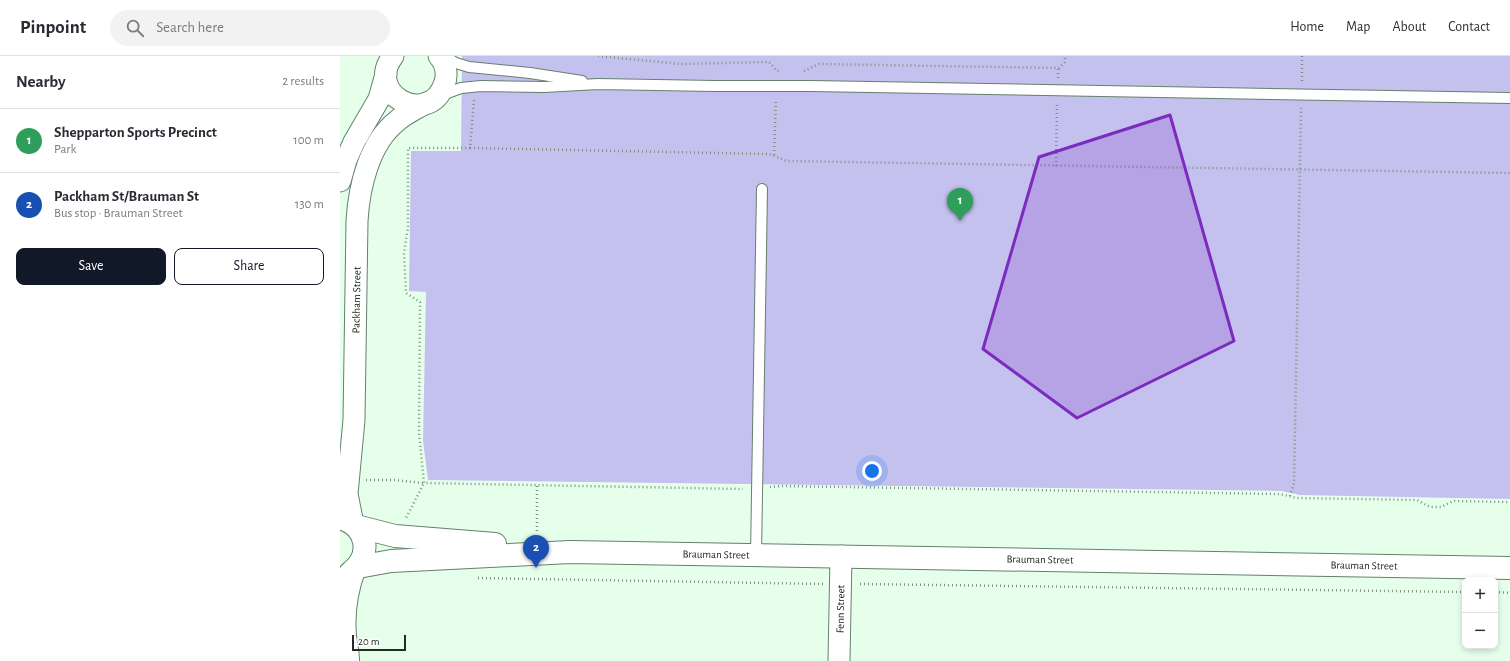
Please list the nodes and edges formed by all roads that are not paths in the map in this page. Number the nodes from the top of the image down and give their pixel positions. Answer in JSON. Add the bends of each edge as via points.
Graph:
{"nodes":[{"id":1,"x":439,"y":56,"type":"edge"},
{"id":2,"x":444,"y":56,"type":"edge"},
{"id":3,"x":386,"y":65,"type":"edge"},
{"id":4,"x":598,"y":84,"type":"junction"},
{"id":5,"x":1510,"y":98,"type":"edge"},
{"id":6,"x":430,"y":101,"type":"junction"},
{"id":7,"x":340,"y":181,"type":"edge"},
{"id":8,"x":762,"y":189,"type":"dead end"},
{"id":9,"x":349,"y":523,"type":"edge"},
{"id":10,"x":462,"y":549,"type":"junction"},
{"id":11,"x":756,"y":555,"type":"junction"},
{"id":12,"x":841,"y":556,"type":"junction"},
{"id":13,"x":1510,"y":568,"type":"edge"},
{"id":14,"x":351,"y":572,"type":"edge"},
{"id":15,"x":348,"y":661,"type":"edge"},
{"id":16,"x":839,"y":661,"type":"edge"}],
"edges":[{"from":1,"to":6,"type":"street","name":"Packham Street","via":[[445,66],[446,77],[441,91]]},
{"from":2,"to":4,"type":"lane","via":[[456,63],[469,66]]},
{"from":3,"to":6,"type":"street","via":[[389,88],[398,100],[412,105]]},
{"from":3,"to":7,"type":"street","via":[[379,99],[354,142]]},
{"from":4,"to":5,"type":"lane"},
{"from":4,"to":6,"type":"lane","via":[[544,87],[476,86],[451,90]]},
{"from":6,"to":9,"type":"street","name":"Packham Street","via":[[400,118],[388,129],[370,162],[360,195],[357,221],[354,420],[347,497]]},
{"from":8,"to":11,"type":"lane"},
{"from":9,"to":10,"type":"street","name":"Brauman Street","via":[[395,536]]},
{"from":9,"to":14,"type":"street","via":[[363,537],[365,546],[364,555]]},
{"from":10,"to":11,"type":"street","name":"Brauman Street"},
{"from":10,"to":14,"type":"street","name":"Brauman Street","via":[[383,562]]},
{"from":11,"to":12,"type":"street","name":"Brauman Street"},
{"from":12,"to":13,"type":"street","name":"Brauman Street"},
{"from":12,"to":16,"type":"street","name":"Fenn Street"},
{"from":14,"to":15,"type":"street","via":[[344,605]]}]}
